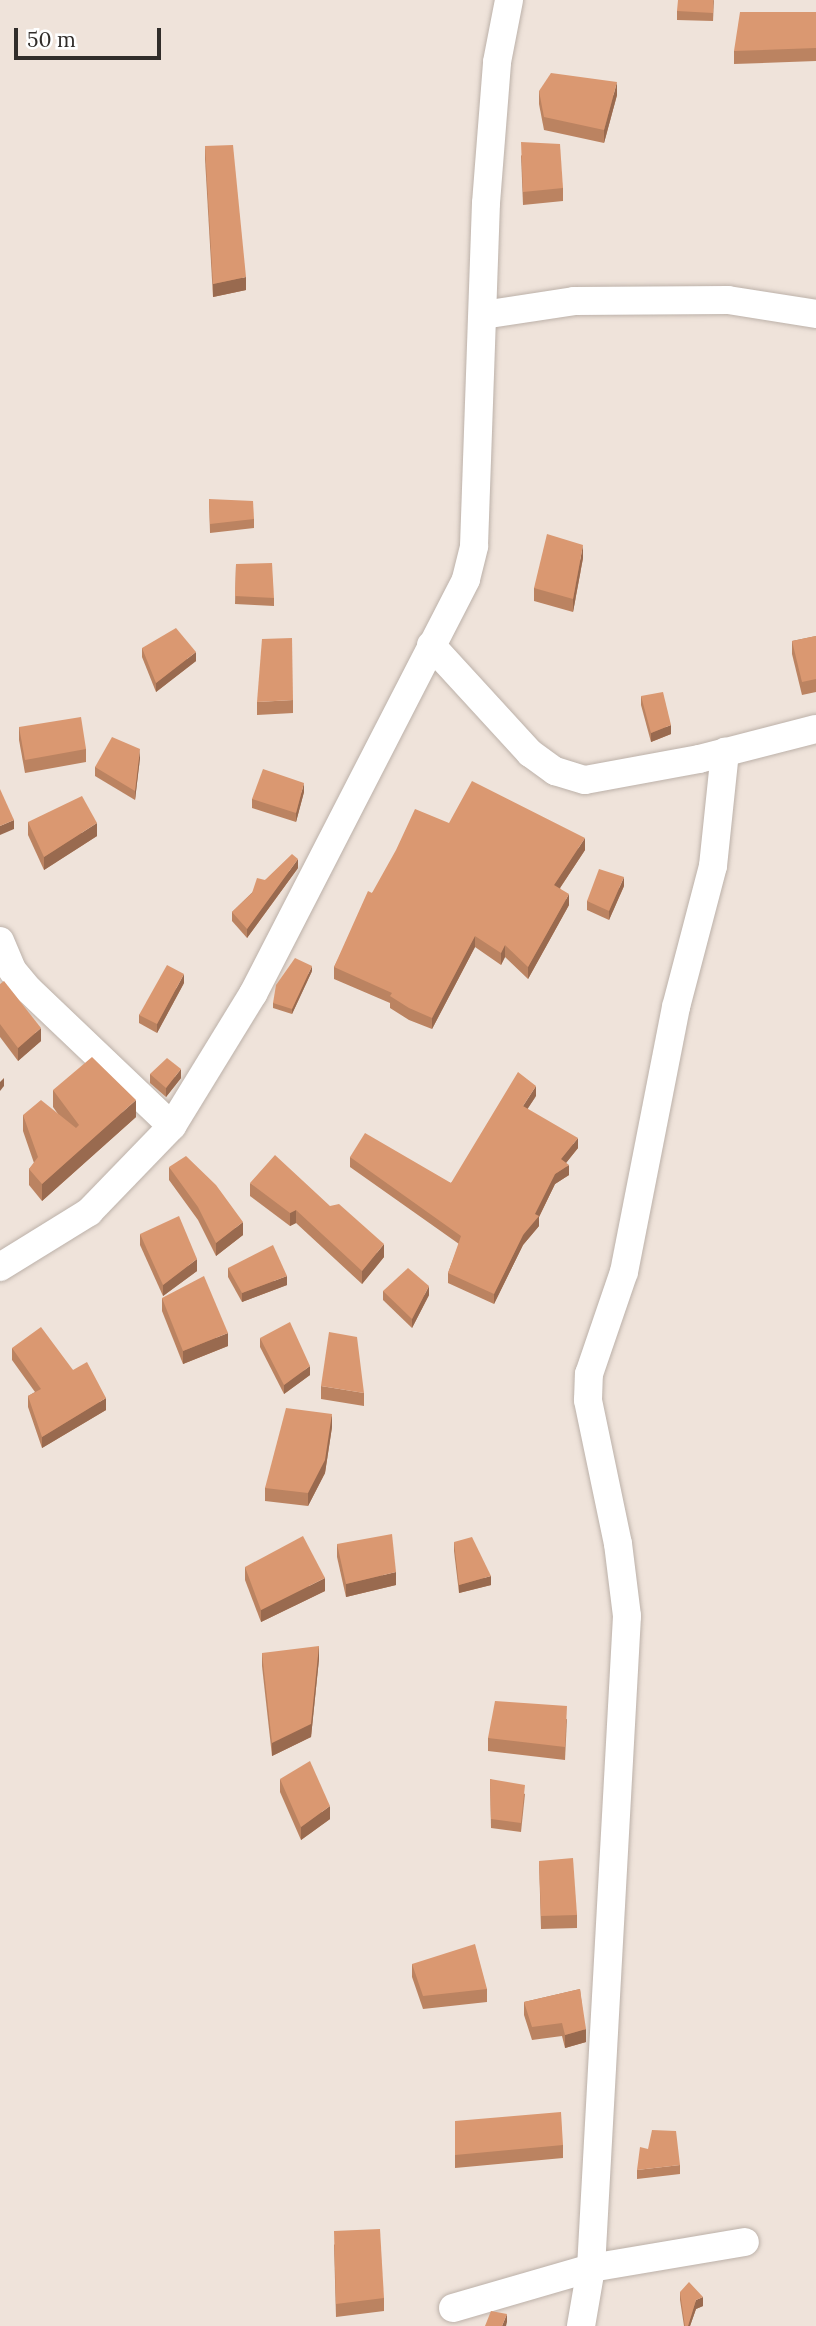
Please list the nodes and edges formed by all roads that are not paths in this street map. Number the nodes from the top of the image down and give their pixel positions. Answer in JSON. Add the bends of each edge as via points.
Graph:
{"nodes":[{"id":1,"x":509,"y":0,"type":"edge"},
{"id":2,"x":816,"y":314,"type":"edge"},
{"id":3,"x":483,"y":315,"type":"junction"},
{"id":4,"x":431,"y":645,"type":"junction"},
{"id":5,"x":816,"y":729,"type":"edge"},
{"id":6,"x":725,"y":752,"type":"junction"},
{"id":7,"x":0,"y":941,"type":"edge"},
{"id":8,"x":172,"y":1126,"type":"junction"},
{"id":9,"x":0,"y":1267,"type":"edge"},
{"id":10,"x":745,"y":2242,"type":"dead end"},
{"id":11,"x":591,"y":2268,"type":"junction"},
{"id":12,"x":453,"y":2308,"type":"dead end"},
{"id":13,"x":582,"y":2326,"type":"edge"}],
"edges":[{"from":1,"to":3,"type":"street","via":[[497,62]]},
{"from":2,"to":3,"type":"street","via":[[727,300],[574,301]]},
{"from":3,"to":4,"type":"street","via":[[474,546],[466,579]]},
{"from":4,"to":6,"type":"street","via":[[530,753],[555,771],[585,780]]},
{"from":4,"to":8,"type":"street","via":[[253,994]]},
{"from":5,"to":6,"type":"street"},
{"from":6,"to":11,"type":"street","via":[[713,866],[676,1007],[624,1272],[589,1374],[588,1400],[618,1544],[626,1616]]},
{"from":7,"to":8,"type":"street","via":[[13,971],[29,990]]},
{"from":8,"to":9,"type":"street","via":[[89,1212]]},
{"from":10,"to":11,"type":"street"},
{"from":11,"to":12,"type":"street"},
{"from":11,"to":13,"type":"street"}]}
